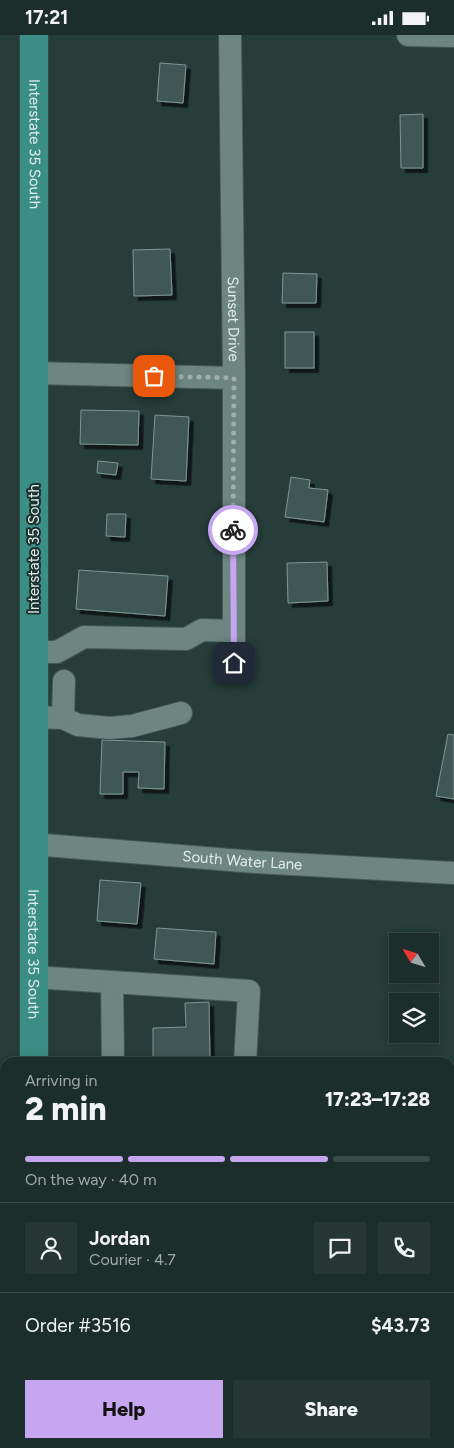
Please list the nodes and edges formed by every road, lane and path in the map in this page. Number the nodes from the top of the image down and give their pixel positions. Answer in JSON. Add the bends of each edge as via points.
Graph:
{"nodes":[{"id":1,"x":34,"y":35,"type":"edge"},
{"id":2,"x":230,"y":35,"type":"edge"},
{"id":3,"x":408,"y":35,"type":"edge"},
{"id":4,"x":454,"y":36,"type":"edge"},
{"id":5,"x":34,"y":373,"type":"junction"},
{"id":6,"x":234,"y":378,"type":"junction"},
{"id":7,"x":233,"y":631,"type":"junction"},
{"id":8,"x":34,"y":652,"type":"junction"},
{"id":9,"x":234,"y":663,"type":"dead end"},
{"id":10,"x":64,"y":681,"type":"dead end"},
{"id":11,"x":181,"y":713,"type":"dead end"},
{"id":12,"x":34,"y":717,"type":"junction"},
{"id":13,"x":63,"y":718,"type":"junction"},
{"id":14,"x":32,"y":844,"type":"junction"},
{"id":15,"x":454,"y":873,"type":"edge"},
{"id":16,"x":33,"y":977,"type":"junction"},
{"id":17,"x":112,"y":982,"type":"junction"},
{"id":18,"x":34,"y":1057,"type":"edge"},
{"id":19,"x":112,"y":1057,"type":"edge"},
{"id":20,"x":244,"y":1057,"type":"edge"}],
"edges":[{"from":1,"to":5,"type":"main road","name":"Interstate 35 South"},
{"from":2,"to":6,"type":"street","name":"Sunset Drive"},
{"from":3,"to":4,"type":"street"},
{"from":5,"to":6,"type":"street"},
{"from":5,"to":8,"type":"main road","name":"Interstate 35 South"},
{"from":6,"to":7,"type":"street","name":"Sunset Drive"},
{"from":7,"to":8,"type":"street","via":[[202,630],[186,639],[84,637],[57,653]]},
{"from":7,"to":9,"type":"street","name":"Sunset Drive"},
{"from":8,"to":12,"type":"main road","name":"Interstate 35 South"},
{"from":10,"to":13,"type":"street"},
{"from":11,"to":13,"type":"street","via":[[132,726],[110,728],[78,725]]},
{"from":12,"to":13,"type":"street"},
{"from":12,"to":14,"type":"main road","name":"Interstate 35 South"},
{"from":14,"to":15,"type":"street","name":"South Water Lane","via":[[255,863]]},
{"from":14,"to":16,"type":"main road","name":"Interstate 35 South"},
{"from":16,"to":17,"type":"street"},
{"from":16,"to":18,"type":"main road","name":"Interstate 35 South"},
{"from":17,"to":19,"type":"street"},
{"from":17,"to":20,"type":"street","via":[[249,991]]}]}
